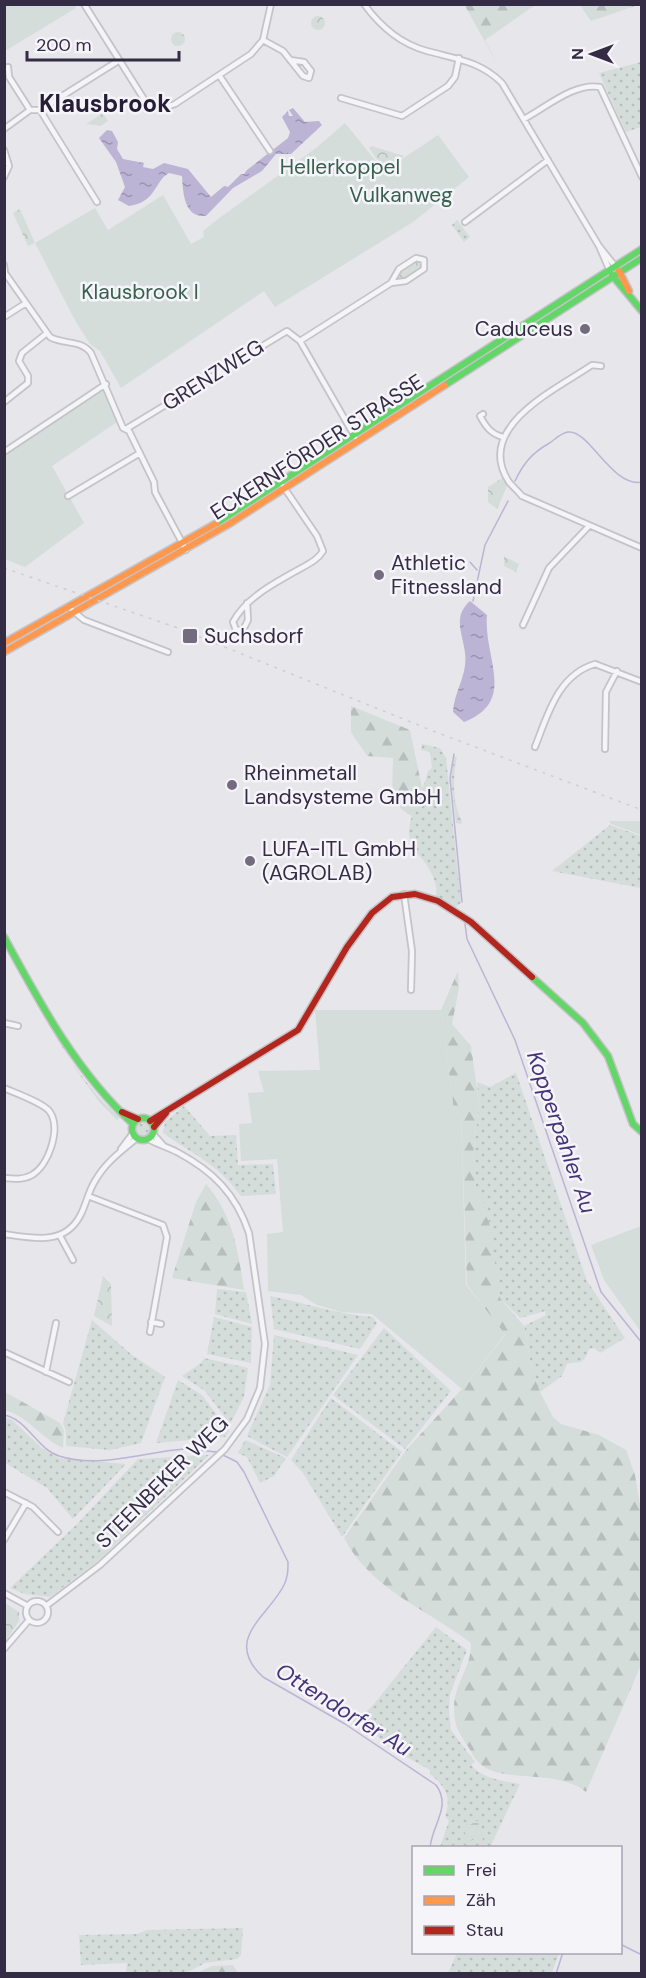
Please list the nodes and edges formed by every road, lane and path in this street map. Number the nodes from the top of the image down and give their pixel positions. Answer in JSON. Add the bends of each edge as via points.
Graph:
{"nodes":[{"id":1,"x":84,"y":4,"type":"edge"},
{"id":2,"x":271,"y":4,"type":"edge"},
{"id":3,"x":364,"y":4,"type":"edge"},
{"id":4,"x":263,"y":40,"type":"junction"},
{"id":5,"x":459,"y":58,"type":"junction"},
{"id":6,"x":290,"y":60,"type":"junction"},
{"id":7,"x":118,"y":61,"type":"junction"},
{"id":8,"x":8,"y":67,"type":"dead end"},
{"id":9,"x":219,"y":75,"type":"junction"},
{"id":10,"x":341,"y":98,"type":"dead end"},
{"id":11,"x":30,"y":110,"type":"junction"},
{"id":12,"x":40,"y":110,"type":"junction"},
{"id":13,"x":524,"y":119,"type":"junction"},
{"id":14,"x":4,"y":129,"type":"edge"},
{"id":15,"x":4,"y":150,"type":"edge"},
{"id":16,"x":270,"y":151,"type":"dead end"},
{"id":17,"x":548,"y":160,"type":"junction"},
{"id":18,"x":4,"y":177,"type":"edge"},
{"id":19,"x":642,"y":177,"type":"edge"},
{"id":20,"x":97,"y":202,"type":"dead end"},
{"id":21,"x":465,"y":222,"type":"dead end"},
{"id":22,"x":642,"y":249,"type":"edge"},
{"id":23,"x":642,"y":258,"type":"edge"},
{"id":24,"x":4,"y":265,"type":"edge"},
{"id":25,"x":612,"y":267,"type":"junction"},
{"id":26,"x":616,"y":274,"type":"junction"},
{"id":27,"x":391,"y":283,"type":"junction"},
{"id":28,"x":26,"y":303,"type":"junction"},
{"id":29,"x":642,"y":311,"type":"edge"},
{"id":30,"x":4,"y":317,"type":"edge"},
{"id":31,"x":47,"y":333,"type":"junction"},
{"id":32,"x":300,"y":341,"type":"junction"},
{"id":33,"x":601,"y":366,"type":"dead end"},
{"id":34,"x":438,"y":383,"type":"junction"},
{"id":35,"x":106,"y":384,"type":"junction"},
{"id":36,"x":4,"y":402,"type":"edge"},
{"id":37,"x":483,"y":414,"type":"dead end"},
{"id":38,"x":126,"y":429,"type":"junction"},
{"id":39,"x":503,"y":437,"type":"junction"},
{"id":40,"x":356,"y":438,"type":"junction"},
{"id":41,"x":4,"y":452,"type":"edge"},
{"id":42,"x":140,"y":453,"type":"junction"},
{"id":43,"x":283,"y":486,"type":"junction"},
{"id":44,"x":68,"y":496,"type":"dead end"},
{"id":45,"x":589,"y":525,"type":"junction"},
{"id":46,"x":184,"y":547,"type":"junction"},
{"id":47,"x":642,"y":548,"type":"edge"},
{"id":48,"x":247,"y":603,"type":"junction"},
{"id":49,"x":71,"y":608,"type":"junction"},
{"id":50,"x":523,"y":625,"type":"dead end"},
{"id":51,"x":4,"y":643,"type":"edge"},
{"id":52,"x":4,"y":652,"type":"edge"},
{"id":53,"x":168,"y":652,"type":"dead end"},
{"id":54,"x":617,"y":671,"type":"junction"},
{"id":55,"x":642,"y":682,"type":"edge"},
{"id":56,"x":535,"y":747,"type":"dead end"},
{"id":57,"x":605,"y":749,"type":"dead end"},
{"id":58,"x":404,"y":894,"type":"junction"},
{"id":59,"x":4,"y":937,"type":"edge"},
{"id":60,"x":411,"y":990,"type":"dead end"},
{"id":61,"x":4,"y":1023,"type":"edge"},
{"id":62,"x":18,"y":1026,"type":"dead end"},
{"id":63,"x":4,"y":1088,"type":"edge"},
{"id":64,"x":136,"y":1121,"type":"junction"},
{"id":65,"x":151,"y":1130,"type":"junction"},
{"id":66,"x":642,"y":1132,"type":"edge"},
{"id":67,"x":135,"y":1135,"type":"junction"},
{"id":68,"x":4,"y":1178,"type":"edge"},
{"id":69,"x":88,"y":1196,"type":"junction"},
{"id":70,"x":4,"y":1234,"type":"edge"},
{"id":71,"x":60,"y":1236,"type":"junction"},
{"id":72,"x":73,"y":1260,"type":"dead end"},
{"id":73,"x":151,"y":1322,"type":"junction"},
{"id":74,"x":56,"y":1323,"type":"dead end"},
{"id":75,"x":161,"y":1324,"type":"dead end"},
{"id":76,"x":150,"y":1332,"type":"dead end"},
{"id":77,"x":4,"y":1352,"type":"edge"},
{"id":78,"x":46,"y":1372,"type":"junction"},
{"id":79,"x":69,"y":1382,"type":"dead end"},
{"id":80,"x":4,"y":1492,"type":"edge"},
{"id":81,"x":26,"y":1503,"type":"junction"},
{"id":82,"x":58,"y":1532,"type":"dead end"},
{"id":83,"x":4,"y":1540,"type":"edge"},
{"id":84,"x":4,"y":1593,"type":"edge"},
{"id":85,"x":28,"y":1606,"type":"junction"},
{"id":86,"x":46,"y":1606,"type":"junction"},
{"id":87,"x":29,"y":1620,"type":"junction"},
{"id":88,"x":4,"y":1649,"type":"edge"}],
"edges":[{"from":1,"to":7,"type":"street"},
{"from":2,"to":4,"type":"street"},
{"from":3,"to":5,"type":"street","via":[[406,43]]},
{"from":4,"to":6,"type":"street","via":[[283,51]]},
{"from":4,"to":9,"type":"street","via":[[252,54]]},
{"from":5,"to":10,"type":"street","via":[[455,77],[448,86],[402,116]]},
{"from":5,"to":13,"type":"street","via":[[490,71]]},
{"from":6,"to":6,"type":"street","via":[[304,62],[311,70],[309,78]]},
{"from":7,"to":9,"type":"street","via":[[147,104],[161,110]]},
{"from":7,"to":12,"type":"street"},
{"from":8,"to":11,"type":"street","via":[[9,77]]},
{"from":9,"to":16,"type":"street"},
{"from":11,"to":12,"type":"street"},
{"from":11,"to":14,"type":"street"},
{"from":12,"to":20,"type":"street"},
{"from":13,"to":17,"type":"street"},
{"from":13,"to":19,"type":"street","via":[[578,89],[600,87]]},
{"from":15,"to":18,"type":"street","via":[[9,166]]},
{"from":17,"to":21,"type":"street"},
{"from":17,"to":25,"type":"street"},
{"from":22,"to":25,"type":"main road","name":"ECKERNFÖRDER STRASSE"},
{"from":23,"to":26,"type":"main road","name":"ECKERNFÖRDER STRASSE"},
{"from":24,"to":28,"type":"street","via":[[5,273]]},
{"from":25,"to":26,"type":"main road"},
{"from":25,"to":34,"type":"main road","name":"ECKERNFÖRDER STRASSE"},
{"from":26,"to":29,"type":"main road"},
{"from":26,"to":34,"type":"main road","name":"ECKERNFÖRDER STRASSE"},
{"from":27,"to":27,"type":"street","via":[[406,281],[422,271],[426,266],[424,260],[416,258],[399,269]]},
{"from":27,"to":32,"type":"street"},
{"from":28,"to":30,"type":"street"},
{"from":28,"to":31,"type":"street"},
{"from":31,"to":35,"type":"street","via":[[57,341],[86,347]]},
{"from":31,"to":36,"type":"street","via":[[22,353],[20,361],[28,383]]},
{"from":32,"to":38,"type":"street","name":"GRENZWEG","via":[[283,332]]},
{"from":32,"to":40,"type":"street"},
{"from":33,"to":39,"type":"street","via":[[592,366],[516,417]]},
{"from":34,"to":40,"type":"main road","name":"ECKERNFÖRDER STRASSE"},
{"from":35,"to":38,"type":"street","via":[[108,396]]},
{"from":35,"to":41,"type":"street"},
{"from":37,"to":39,"type":"street","via":[[480,417],[484,424],[494,435]]},
{"from":38,"to":42,"type":"street"},
{"from":39,"to":45,"type":"street","via":[[505,472],[522,496]]},
{"from":40,"to":43,"type":"main road","name":"ECKERNFÖRDER STRASSE"},
{"from":42,"to":44,"type":"street"},
{"from":42,"to":46,"type":"street"},
{"from":43,"to":46,"type":"main road","name":"ECKERNFÖRDER STRASSE"},
{"from":43,"to":48,"type":"street","via":[[323,551]]},
{"from":45,"to":47,"type":"street"},
{"from":45,"to":50,"type":"street","via":[[549,568]]},
{"from":46,"to":49,"type":"main road","name":"ECKERNFÖRDER STRASSE"},
{"from":48,"to":48,"type":"street","via":[[248,620],[243,630],[236,630],[232,626]]},
{"from":49,"to":51,"type":"main road","name":"ECKERNFÖRDER STRASSE"},
{"from":49,"to":52,"type":"main road","name":"ECKERNFÖRDER STRASSE"},
{"from":49,"to":53,"type":"street","via":[[84,620]]},
{"from":54,"to":55,"type":"street"},
{"from":54,"to":56,"type":"street","via":[[595,664],[566,682],[549,709]]},
{"from":54,"to":57,"type":"street","via":[[606,692]]},
{"from":58,"to":60,"type":"street","via":[[412,951]]},
{"from":58,"to":65,"type":"main road","via":[[385,900],[372,913],[298,1030],[166,1113]]},
{"from":58,"to":66,"type":"main road","via":[[426,896],[461,915],[559,1000],[592,1033],[614,1068],[633,1124]]},
{"from":59,"to":64,"type":"main road","name":"STEENBEKER WEG","via":[[70,1052],[99,1091]]},
{"from":61,"to":62,"type":"street"},
{"from":63,"to":68,"type":"street","via":[[46,1108],[55,1130],[37,1172],[25,1179]]},
{"from":64,"to":65,"type":"main road","name":"STEENBEKER WEG"},
{"from":64,"to":67,"type":"main road"},
{"from":65,"to":67,"type":"main road","name":"STEENBEKER WEG"},
{"from":65,"to":86,"type":"street","name":"STEENBEKER WEG","via":[[163,1145],[217,1178],[237,1203],[249,1233],[264,1328],[260,1388],[250,1412],[225,1449],[100,1565]]},
{"from":67,"to":69,"type":"street","via":[[98,1176]]},
{"from":69,"to":71,"type":"street","via":[[76,1222]]},
{"from":69,"to":73,"type":"street","via":[[166,1229]]},
{"from":70,"to":71,"type":"street"},
{"from":71,"to":72,"type":"street"},
{"from":73,"to":75,"type":"street"},
{"from":73,"to":76,"type":"street"},
{"from":74,"to":78,"type":"street"},
{"from":77,"to":78,"type":"street"},
{"from":78,"to":79,"type":"street"},
{"from":80,"to":81,"type":"street"},
{"from":81,"to":82,"type":"street"},
{"from":81,"to":83,"type":"street"},
{"from":84,"to":85,"type":"street"},
{"from":85,"to":86,"type":"street","via":[[38,1601]]},
{"from":85,"to":87,"type":"street"},
{"from":86,"to":87,"type":"street","name":"STEENBEKER WEG","via":[[45,1619],[38,1623]]},
{"from":87,"to":88,"type":"street","name":"STEENBEKER WEG"}]}
